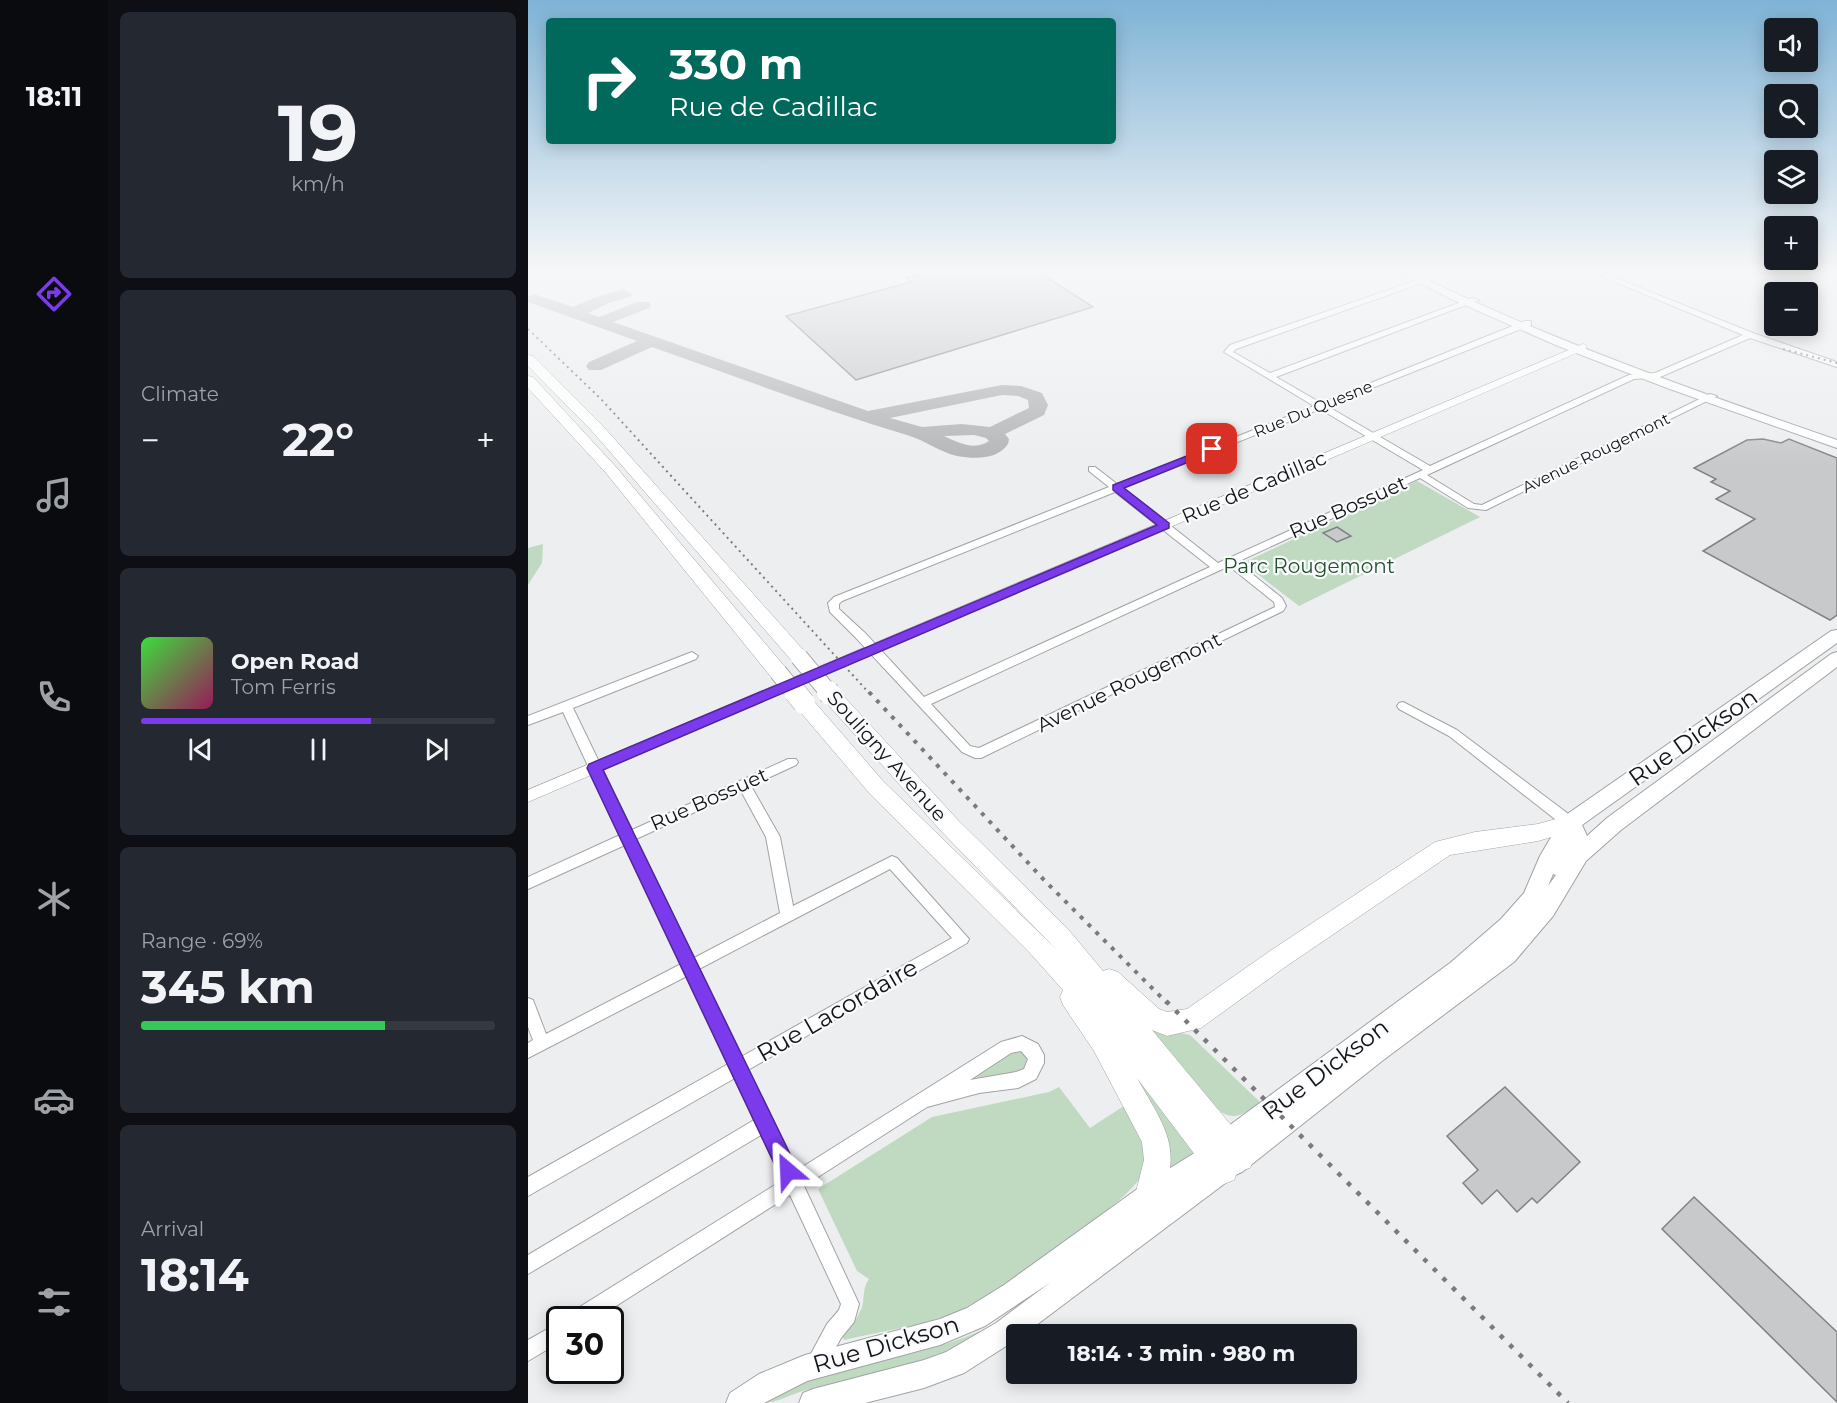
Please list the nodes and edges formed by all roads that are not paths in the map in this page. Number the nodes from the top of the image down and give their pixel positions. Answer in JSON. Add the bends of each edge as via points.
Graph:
{"nodes":[{"id":1,"x":1266,"y":336,"type":"edge"},
{"id":2,"x":1376,"y":336,"type":"edge"},
{"id":3,"x":1496,"y":336,"type":"edge"},
{"id":4,"x":1552,"y":336,"type":"edge"},
{"id":5,"x":1740,"y":336,"type":"edge"},
{"id":6,"x":1756,"y":336,"type":"edge"},
{"id":7,"x":1579,"y":348,"type":"junction"},
{"id":8,"x":528,"y":359,"type":"edge"},
{"id":9,"x":1837,"y":365,"type":"edge"},
{"id":10,"x":1640,"y":375,"type":"junction"},
{"id":11,"x":1657,"y":375,"type":"junction"},
{"id":12,"x":1271,"y":376,"type":"junction"},
{"id":13,"x":528,"y":380,"type":"edge"},
{"id":14,"x":1709,"y":398,"type":"junction"},
{"id":15,"x":1322,"y":405,"type":"junction"},
{"id":16,"x":1374,"y":437,"type":"junction"},
{"id":17,"x":1831,"y":439,"type":"edge"},
{"id":18,"x":1092,"y":468,"type":"dead end"},
{"id":19,"x":1425,"y":472,"type":"junction"},
{"id":20,"x":1116,"y":487,"type":"junction"},
{"id":21,"x":1165,"y":525,"type":"junction"},
{"id":22,"x":1229,"y":561,"type":"junction"},
{"id":23,"x":1217,"y":567,"type":"junction"},
{"id":24,"x":1837,"y":635,"type":"edge"},
{"id":25,"x":692,"y":656,"type":"dead end"},
{"id":26,"x":1837,"y":658,"type":"edge"},
{"id":27,"x":924,"y":702,"type":"junction"},
{"id":28,"x":566,"y":706,"type":"junction"},
{"id":29,"x":1403,"y":706,"type":"dead end"},
{"id":30,"x":528,"y":721,"type":"edge"},
{"id":31,"x":792,"y":762,"type":"dead end"},
{"id":32,"x":594,"y":768,"type":"junction"},
{"id":33,"x":743,"y":784,"type":"junction"},
{"id":34,"x":528,"y":796,"type":"edge"},
{"id":35,"x":1570,"y":823,"type":"junction"},
{"id":36,"x":627,"y":837,"type":"junction"},
{"id":37,"x":528,"y":883,"type":"edge"},
{"id":38,"x":788,"y":916,"type":"junction"},
{"id":39,"x":1537,"y":921,"type":"junction"},
{"id":40,"x":1048,"y":940,"type":"junction"},
{"id":41,"x":690,"y":968,"type":"junction"},
{"id":42,"x":528,"y":1005,"type":"edge"},
{"id":43,"x":535,"y":1048,"type":"edge"},
{"id":44,"x":738,"y":1067,"type":"junction"},
{"id":45,"x":927,"y":1099,"type":"junction"},
{"id":46,"x":765,"y":1123,"type":"junction"},
{"id":47,"x":1226,"y":1156,"type":"junction"},
{"id":48,"x":794,"y":1184,"type":"junction"},
{"id":49,"x":528,"y":1187,"type":"edge"},
{"id":50,"x":1149,"y":1196,"type":"junction"},
{"id":51,"x":528,"y":1265,"type":"edge"},
{"id":52,"x":599,"y":1306,"type":"edge"},
{"id":53,"x":546,"y":1340,"type":"edge"},
{"id":54,"x":528,"y":1351,"type":"edge"},
{"id":55,"x":815,"y":1364,"type":"junction"},
{"id":56,"x":740,"y":1403,"type":"edge"},
{"id":57,"x":813,"y":1403,"type":"edge"}],
"edges":[{"from":1,"to":12,"type":"street","via":[[1228,350]]},
{"from":2,"to":12,"type":"street"},
{"from":3,"to":15,"type":"street","name":"Rue Du Quesne"},
{"from":4,"to":7,"type":"main road"},
{"from":5,"to":11,"type":"street","name":"Rue Bossuet"},
{"from":6,"to":9,"type":"street"},
{"from":7,"to":10,"type":"main road"},
{"from":7,"to":11,"type":"main road"},
{"from":7,"to":16,"type":"street","name":"Rue de Cadillac"},
{"from":8,"to":40,"type":"highway","name":"Souligny Avenue","bridge":true,"via":[[596,427]]},
{"from":10,"to":11,"type":"street","name":"Rue Bossuet"},
{"from":10,"to":14,"type":"main road"},
{"from":10,"to":19,"type":"street","name":"Rue Bossuet"},
{"from":11,"to":14,"type":"main road"},
{"from":12,"to":15,"type":"street"},
{"from":13,"to":40,"type":"highway","name":"Souligny Avenue","bridge":true,"via":[[611,470],[877,788]]},
{"from":14,"to":17,"type":"main road"},
{"from":14,"to":19,"type":"street","name":"Avenue Rougemont","via":[[1480,508]]},
{"from":15,"to":16,"type":"street"},
{"from":15,"to":20,"type":"street","name":"Rue Du Quesne"},
{"from":16,"to":19,"type":"street"},
{"from":16,"to":21,"type":"street","name":"Rue de Cadillac"},
{"from":18,"to":20,"type":"street"},
{"from":19,"to":22,"type":"street","name":"Rue Bossuet"},
{"from":20,"to":21,"type":"street"},
{"from":20,"to":27,"type":"street","name":"Rue Du Quesne","bridge":true,"via":[[832,603],[834,610]]},
{"from":21,"to":23,"type":"street"},
{"from":21,"to":32,"type":"street","name":"Rue de Cadillac"},
{"from":22,"to":23,"type":"street","name":"Rue Bossuet"},
{"from":22,"to":27,"type":"street","name":"Avenue Rougemont","via":[[1281,606],[998,745],[975,753],[966,749]]},
{"from":23,"to":27,"type":"street","name":"Rue Bossuet"},
{"from":24,"to":35,"type":"main road","name":"Rue Dickson"},
{"from":25,"to":28,"type":"street"},
{"from":26,"to":39,"type":"main road","name":"Rue Dickson","via":[[1593,841],[1568,869]]},
{"from":28,"to":30,"type":"street"},
{"from":28,"to":32,"type":"street"},
{"from":29,"to":35,"type":"street","via":[[1453,733]]},
{"from":31,"to":33,"type":"street","name":"Rue Bossuet"},
{"from":32,"to":34,"type":"street","name":"Rue de Cadillac"},
{"from":32,"to":36,"type":"street"},
{"from":33,"to":36,"type":"street","name":"Rue Bossuet"},
{"from":33,"to":38,"type":"street","via":[[773,837]]},
{"from":35,"to":39,"type":"main road","via":[[1578,834],[1561,861]]},
{"from":35,"to":40,"type":"highway","via":[[1537,835],[1443,848],[1201,1015],[1185,1022],[1167,1024],[1144,1014]]},
{"from":35,"to":47,"type":"main road","name":"Rue Dickson","via":[[1550,856],[1533,898],[1509,926]]},
{"from":36,"to":37,"type":"street","name":"Rue Bossuet"},
{"from":36,"to":41,"type":"street"},
{"from":38,"to":41,"type":"street"},
{"from":38,"to":44,"type":"street","name":"Rue Lacordaire","via":[[892,862],[962,939]]},
{"from":39,"to":47,"type":"main road","name":"Rue Dickson","via":[[1506,955]]},
{"from":40,"to":47,"type":"highway","name":"Souligny Avenue"},
{"from":40,"to":50,"type":"highway","via":[[1152,1131],[1159,1154]]},
{"from":41,"to":43,"type":"street"},
{"from":41,"to":44,"type":"street"},
{"from":42,"to":43,"type":"street"},
{"from":44,"to":46,"type":"street"},
{"from":44,"to":49,"type":"street","name":"Rue Lacordaire"},
{"from":45,"to":45,"type":"street","via":[[1024,1078],[1035,1067],[1036,1055],[1022,1043],[1007,1047]]},
{"from":45,"to":48,"type":"street"},
{"from":46,"to":48,"type":"street"},
{"from":46,"to":51,"type":"street"},
{"from":47,"to":50,"type":"main road","name":"Rue Dickson"},
{"from":47,"to":57,"type":"main road","name":"Rue Dickson","via":[[1005,1332],[969,1356],[924,1374]]},
{"from":48,"to":52,"type":"street"},
{"from":48,"to":55,"type":"street","via":[[850,1304],[847,1316]]},
{"from":50,"to":55,"type":"main road","name":"Rue Dickson","via":[[976,1317],[940,1332]]},
{"from":53,"to":54,"type":"street"},
{"from":55,"to":56,"type":"main road","name":"Rue Dickson","via":[[781,1378]]}]}
